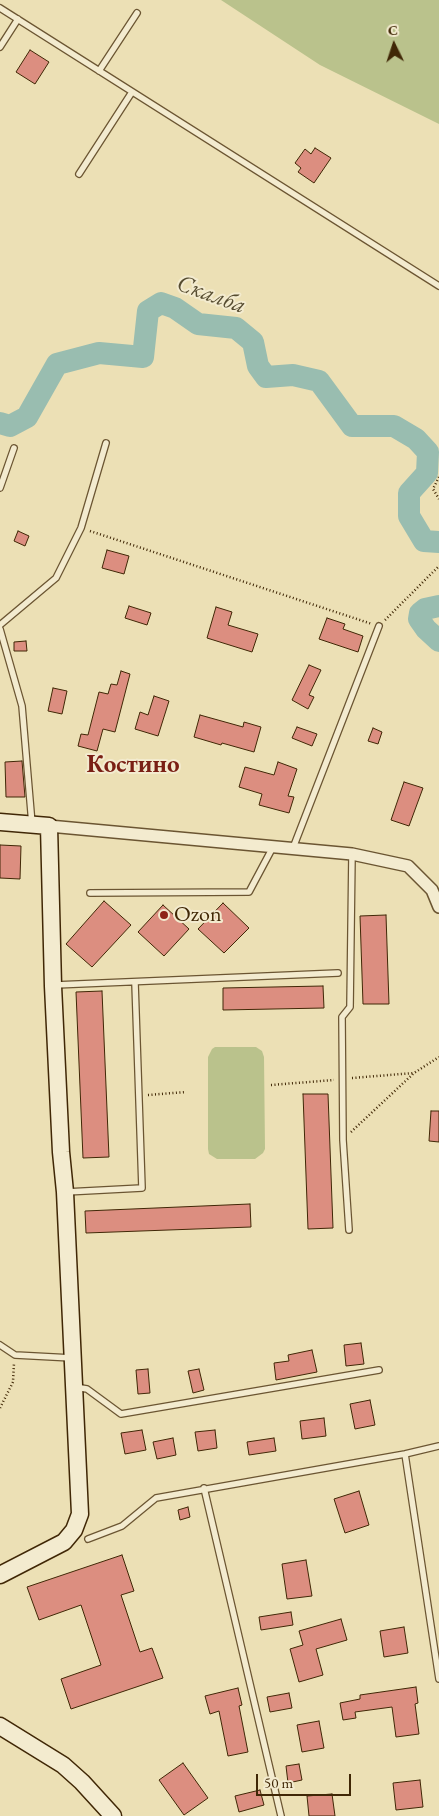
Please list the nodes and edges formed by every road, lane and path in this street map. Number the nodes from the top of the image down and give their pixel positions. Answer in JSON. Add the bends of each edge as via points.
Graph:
{"nodes":[{"id":1,"x":0,"y":8,"type":"edge"},
{"id":2,"x":137,"y":13,"type":"dead end"},
{"id":3,"x":18,"y":19,"type":"junction"},
{"id":4,"x":0,"y":47,"type":"edge"},
{"id":5,"x":99,"y":70,"type":"junction"},
{"id":6,"x":132,"y":92,"type":"junction"},
{"id":7,"x":79,"y":174,"type":"dead end"},
{"id":8,"x":439,"y":286,"type":"edge"},
{"id":9,"x":106,"y":443,"type":"dead end"},
{"id":10,"x":14,"y":448,"type":"dead end"},
{"id":11,"x":439,"y":477,"type":"edge"},
{"id":12,"x":0,"y":488,"type":"edge"},
{"id":13,"x":439,"y":499,"type":"edge"},
{"id":14,"x":81,"y":528,"type":"junction"},
{"id":15,"x":439,"y":566,"type":"edge"},
{"id":16,"x":0,"y":625,"type":"edge"},
{"id":17,"x":379,"y":626,"type":"junction"},
{"id":18,"x":0,"y":629,"type":"edge"},
{"id":19,"x":0,"y":822,"type":"edge"},
{"id":20,"x":32,"y":824,"type":"junction"},
{"id":21,"x":49,"y":826,"type":"junction"},
{"id":22,"x":273,"y":847,"type":"junction"},
{"id":23,"x":293,"y":848,"type":"junction"},
{"id":24,"x":352,"y":854,"type":"junction"},
{"id":25,"x":90,"y":892,"type":"dead end"},
{"id":26,"x":439,"y":907,"type":"edge"},
{"id":27,"x":338,"y":973,"type":"dead end"},
{"id":28,"x":135,"y":983,"type":"junction"},
{"id":29,"x":53,"y":986,"type":"junction"},
{"id":30,"x":439,"y":1057,"type":"edge"},
{"id":31,"x":186,"y":1092,"type":"dead end"},
{"id":32,"x":139,"y":1096,"type":"junction"},
{"id":33,"x":343,"y":1140,"type":"junction"},
{"id":34,"x":65,"y":1192,"type":"junction"},
{"id":35,"x":349,"y":1230,"type":"dead end"},
{"id":36,"x":0,"y":1345,"type":"edge"},
{"id":37,"x":15,"y":1355,"type":"junction"},
{"id":38,"x":72,"y":1358,"type":"junction"},
{"id":39,"x":379,"y":1370,"type":"dead end"},
{"id":40,"x":73,"y":1386,"type":"junction"},
{"id":41,"x":0,"y":1408,"type":"edge"},
{"id":42,"x":439,"y":1446,"type":"edge"},
{"id":43,"x":405,"y":1454,"type":"junction"},
{"id":44,"x":204,"y":1488,"type":"junction"},
{"id":45,"x":88,"y":1539,"type":"dead end"},
{"id":46,"x":0,"y":1576,"type":"edge"},
{"id":47,"x":439,"y":1679,"type":"edge"},
{"id":48,"x":0,"y":1726,"type":"edge"},
{"id":49,"x":113,"y":1816,"type":"edge"},
{"id":50,"x":281,"y":1816,"type":"edge"}],
"edges":[{"from":1,"to":3,"type":"lane"},
{"from":2,"to":5,"type":"lane"},
{"from":3,"to":4,"type":"lane"},
{"from":3,"to":5,"type":"lane"},
{"from":5,"to":6,"type":"lane"},
{"from":6,"to":7,"type":"lane"},
{"from":6,"to":8,"type":"lane"},
{"from":9,"to":14,"type":"lane"},
{"from":10,"to":12,"type":"lane"},
{"from":11,"to":13,"type":"path","via":[[433,489]]},
{"from":14,"to":16,"type":"lane","via":[[56,578]]},
{"from":14,"to":17,"type":"path"},
{"from":15,"to":17,"type":"path"},
{"from":17,"to":23,"type":"lane"},
{"from":18,"to":20,"type":"lane","via":[[22,706]]},
{"from":19,"to":20,"type":"street"},
{"from":20,"to":21,"type":"street"},
{"from":21,"to":22,"type":"street"},
{"from":21,"to":29,"type":"street"},
{"from":22,"to":23,"type":"street"},
{"from":22,"to":25,"type":"lane","via":[[249,892]]},
{"from":23,"to":24,"type":"street"},
{"from":24,"to":26,"type":"street","via":[[408,866],[432,890]]},
{"from":24,"to":33,"type":"lane","via":[[350,1007],[342,1017]]},
{"from":27,"to":28,"type":"lane"},
{"from":28,"to":29,"type":"lane"},
{"from":28,"to":32,"type":"lane"},
{"from":29,"to":34,"type":"street"},
{"from":30,"to":33,"type":"path","via":[[414,1073]]},
{"from":31,"to":32,"type":"path"},
{"from":32,"to":34,"type":"lane","via":[[142,1188]]},
{"from":33,"to":35,"type":"lane"},
{"from":34,"to":38,"type":"street"},
{"from":36,"to":37,"type":"lane"},
{"from":37,"to":38,"type":"lane"},
{"from":37,"to":41,"type":"path","via":[[13,1382]]},
{"from":38,"to":40,"type":"street"},
{"from":39,"to":40,"type":"lane","via":[[120,1414],[87,1389]]},
{"from":40,"to":46,"type":"street","via":[[80,1514],[74,1530],[64,1542]]},
{"from":42,"to":43,"type":"lane"},
{"from":43,"to":44,"type":"lane"},
{"from":43,"to":47,"type":"lane"},
{"from":44,"to":45,"type":"lane","via":[[156,1498],[122,1526]]},
{"from":44,"to":50,"type":"lane"},
{"from":48,"to":49,"type":"street","via":[[63,1765]]}]}
